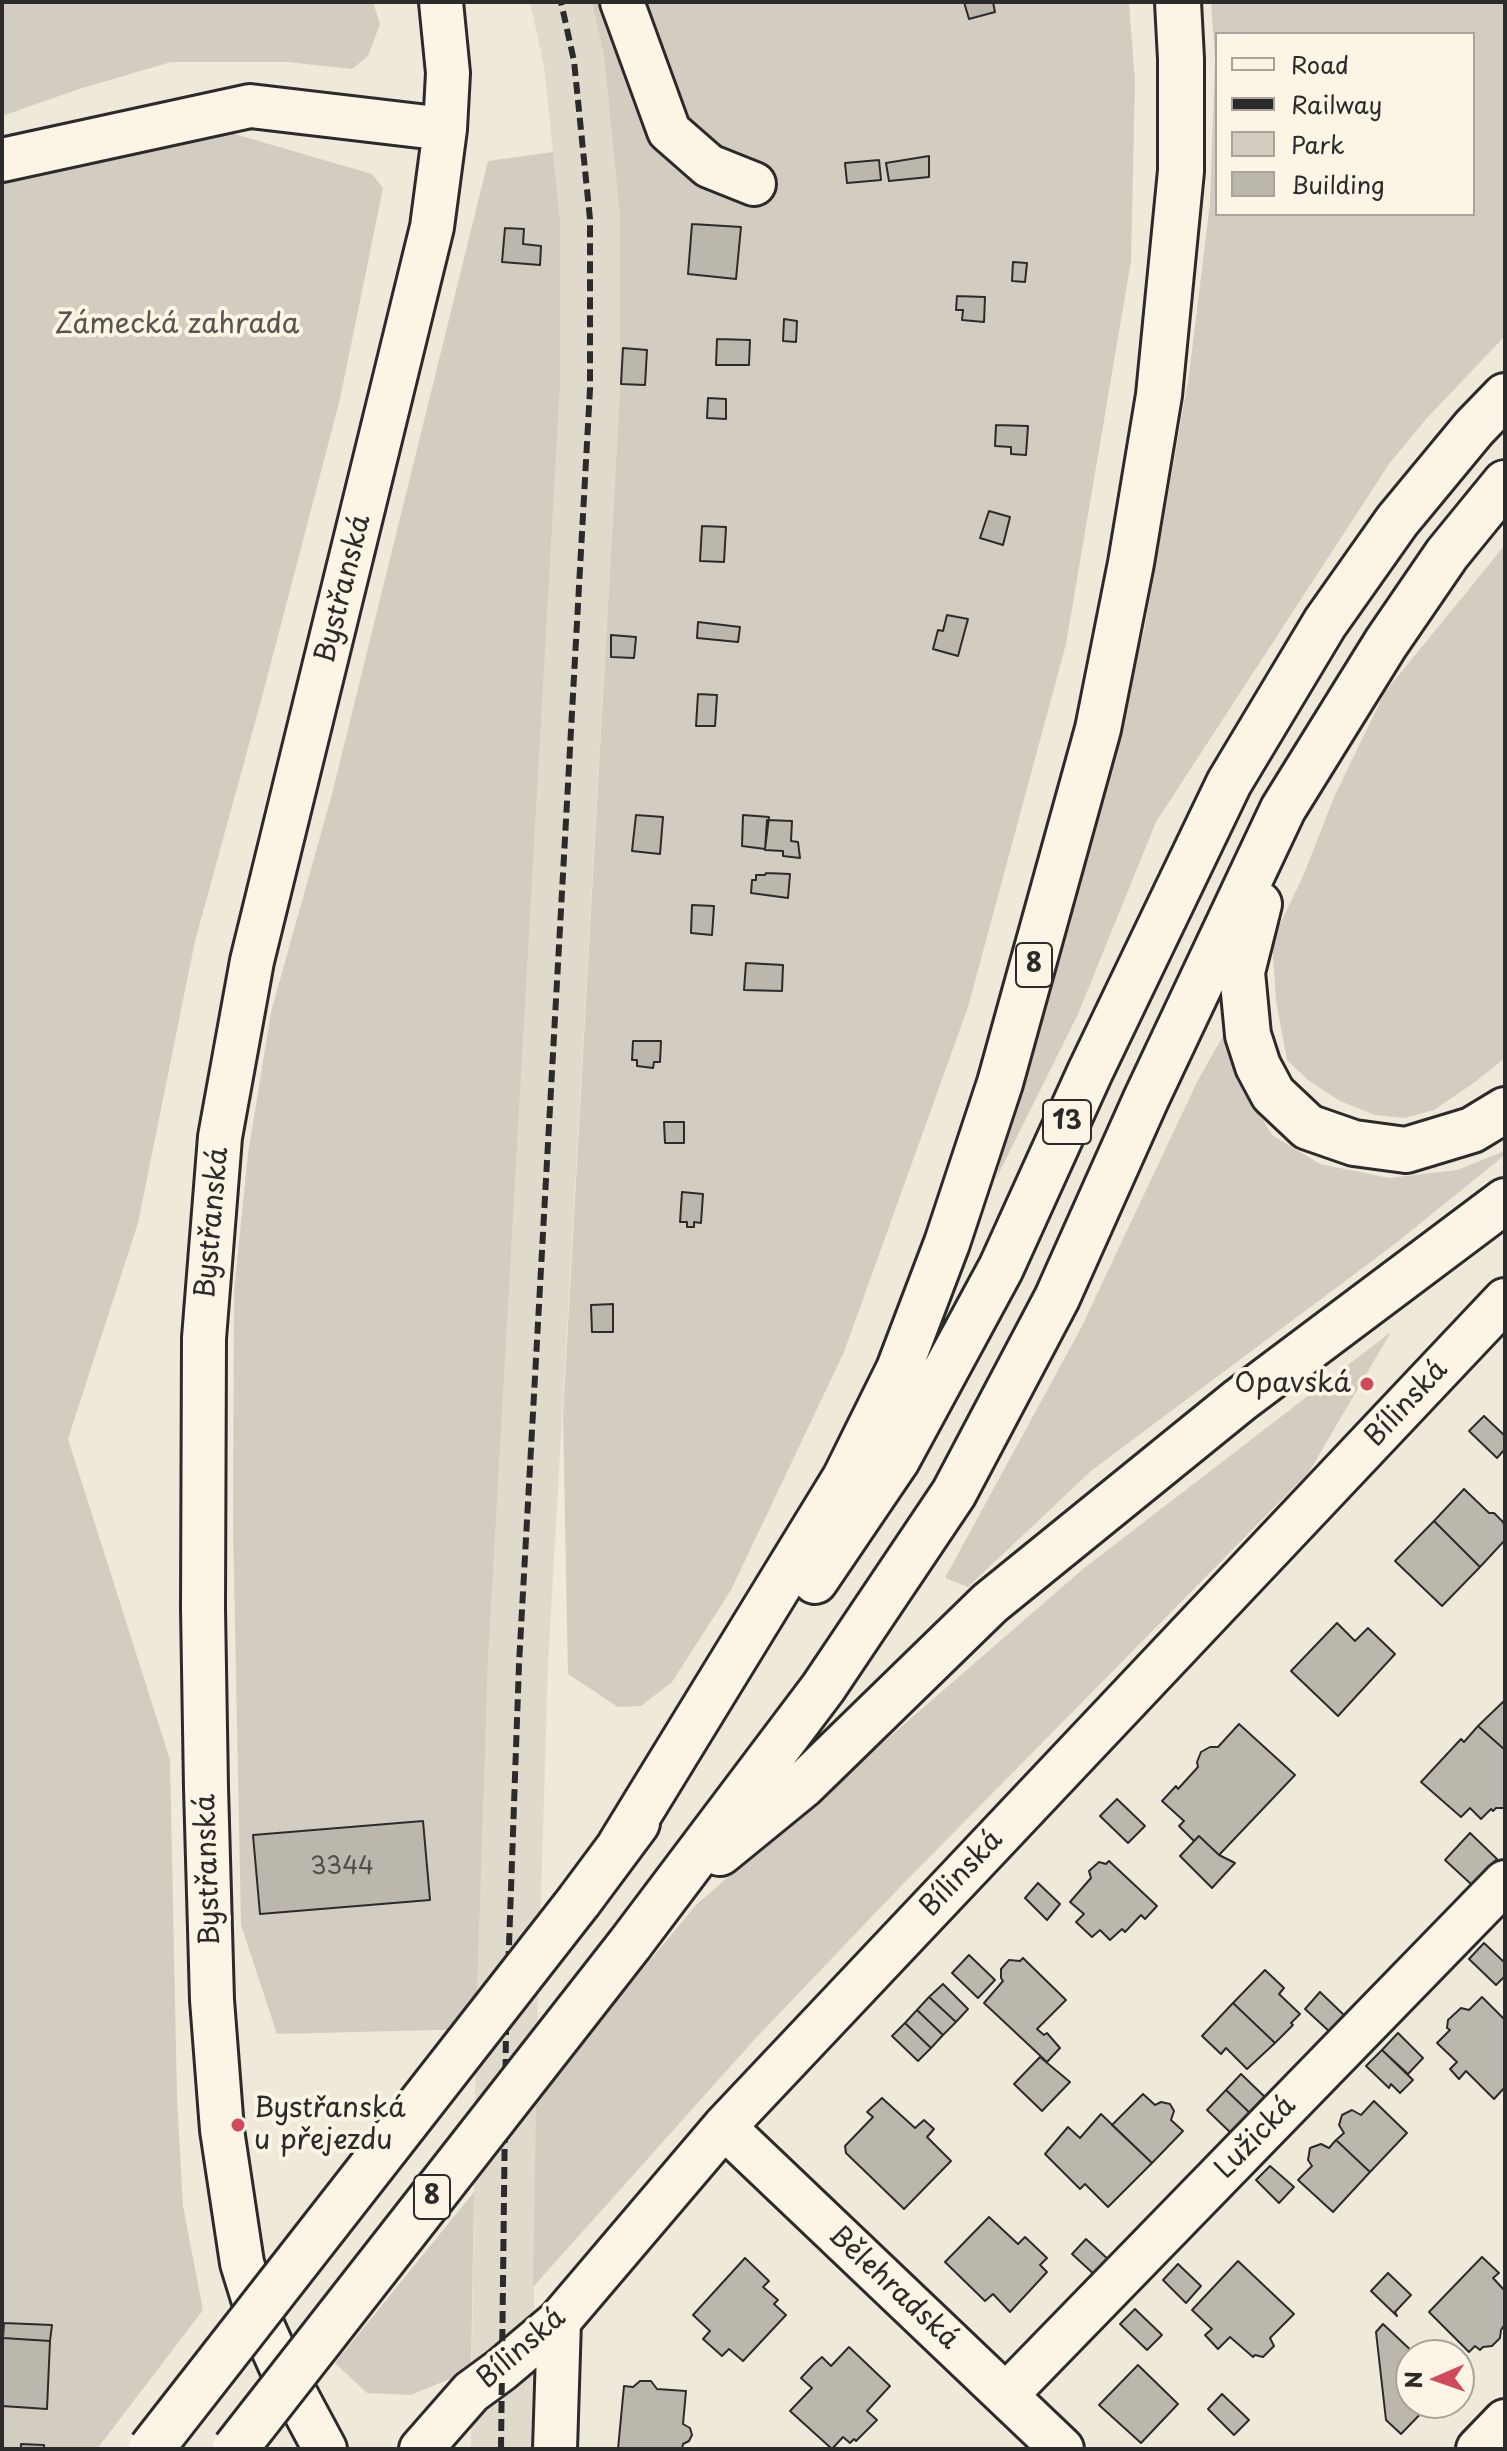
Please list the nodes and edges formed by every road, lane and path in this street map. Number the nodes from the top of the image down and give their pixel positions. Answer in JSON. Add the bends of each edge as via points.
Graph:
{"nodes":[{"id":1,"x":441,"y":2,"type":"edge"},
{"id":2,"x":622,"y":2,"type":"edge"},
{"id":3,"x":1178,"y":2,"type":"edge"},
{"id":4,"x":445,"y":129,"type":"junction"},
{"id":5,"x":2,"y":160,"type":"edge"},
{"id":6,"x":754,"y":184,"type":"dead end"},
{"id":7,"x":1505,"y":396,"type":"edge"},
{"id":8,"x":1505,"y":483,"type":"edge"},
{"id":9,"x":1283,"y":809,"type":"junction"},
{"id":10,"x":1505,"y":1110,"type":"edge"},
{"id":11,"x":1505,"y":1201,"type":"edge"},
{"id":12,"x":1505,"y":1300,"type":"edge"},
{"id":13,"x":620,"y":1845,"type":"junction"},
{"id":14,"x":1505,"y":1882,"type":"edge"},
{"id":15,"x":668,"y":1895,"type":"junction"},
{"id":16,"x":724,"y":2127,"type":"junction"},
{"id":17,"x":559,"y":2321,"type":"junction"},
{"id":18,"x":1006,"y":2395,"type":"junction"},
{"id":19,"x":1505,"y":2421,"type":"edge"},
{"id":20,"x":151,"y":2449,"type":"edge"},
{"id":21,"x":235,"y":2449,"type":"edge"},
{"id":22,"x":325,"y":2449,"type":"edge"},
{"id":23,"x":421,"y":2449,"type":"edge"},
{"id":24,"x":555,"y":2449,"type":"edge"},
{"id":25,"x":1062,"y":2449,"type":"edge"},
{"id":26,"x":1478,"y":2449,"type":"edge"}],
"edges":[{"from":1,"to":4,"type":"street","name":"Bystřanská","via":[[448,73]]},
{"from":2,"to":6,"type":"street","via":[[669,131],[709,166]]},
{"from":3,"to":13,"type":"highway","number":"8","via":[[1181,171],[1154,426],[1098,729],[1000,1083],[947,1243],[886,1397],[845,1478]]},
{"from":4,"to":5,"type":"street","via":[[250,106]]},
{"from":4,"to":22,"type":"street","name":"Bystřanská","via":[[432,227],[252,961],[220,1137],[204,1325],[206,1773],[212,2000],[222,2130],[242,2263],[259,2318]]},
{"from":7,"to":13,"type":"highway","number":"13","via":[[1397,521],[1325,623],[1229,783],[1001,1268],[897,1460],[768,1652]]},
{"from":8,"to":9,"type":"highway","number":"13","via":[[1447,554],[1386,643]]},
{"from":9,"to":10,"type":"highway","via":[[1242,972],[1248,1035],[1273,1094],[1308,1127],[1354,1143],[1406,1150],[1472,1130]]},
{"from":9,"to":15,"type":"highway","number":"13","via":[[1057,1298],[954,1493],[823,1688]]},
{"from":11,"to":15,"type":"highway","number":"8","via":[[1240,1400],[990,1603],[802,1786]]},
{"from":12,"to":16,"type":"street","name":"Bílinská"},
{"from":13,"to":20,"type":"highway","number":"8","bridge":true},
{"from":14,"to":18,"type":"street","name":"Lužická"},
{"from":15,"to":21,"type":"highway","number":"8","bridge":true},
{"from":16,"to":17,"type":"street","name":"Bílinská"},
{"from":16,"to":18,"type":"street","name":"Bělehradská"},
{"from":17,"to":23,"type":"street","name":"Bílinská","via":[[471,2392]]},
{"from":17,"to":24,"type":"street"},
{"from":18,"to":25,"type":"street","name":"Bělehradská"},
{"from":19,"to":26,"type":"street"}]}
